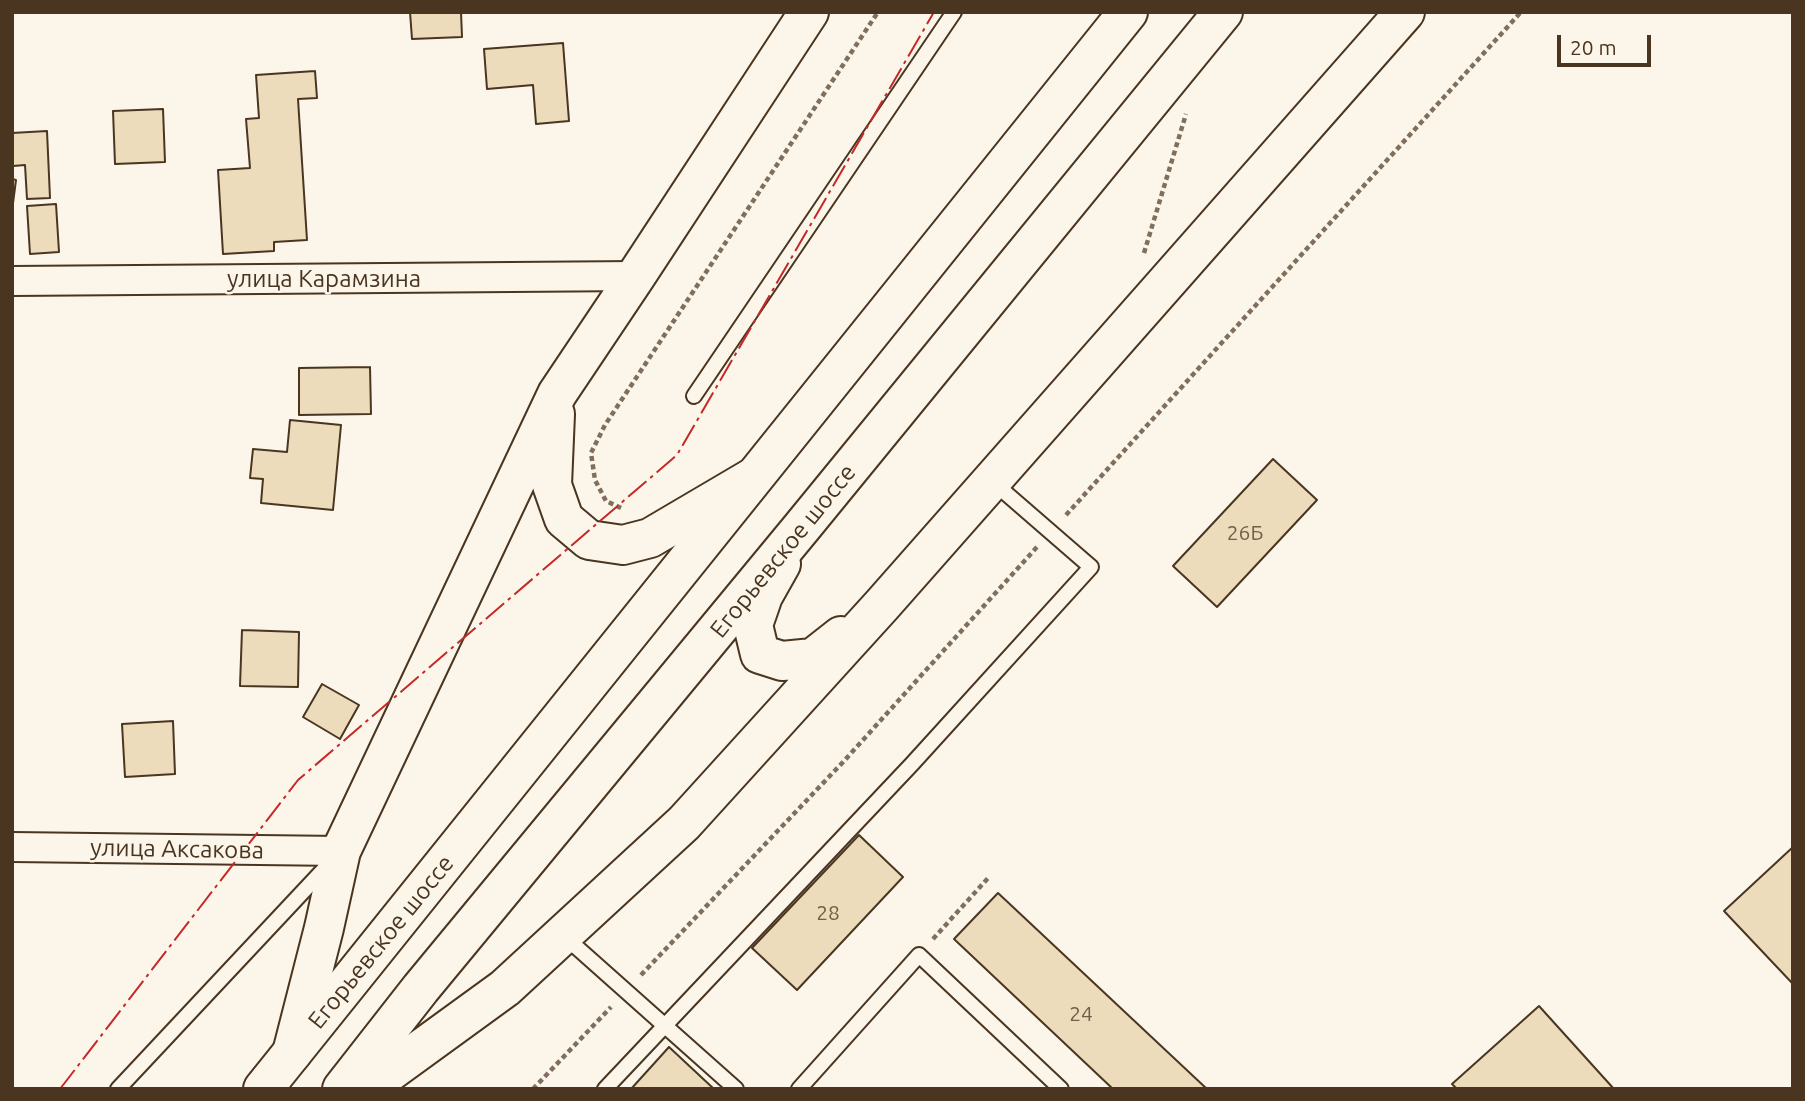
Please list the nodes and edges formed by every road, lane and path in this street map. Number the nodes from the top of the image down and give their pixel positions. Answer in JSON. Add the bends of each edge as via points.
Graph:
{"nodes":[{"id":1,"x":809,"y":12,"type":"edge"},
{"id":2,"x":878,"y":12,"type":"edge"},
{"id":3,"x":954,"y":12,"type":"edge"},
{"id":4,"x":1128,"y":12,"type":"edge"},
{"id":5,"x":1405,"y":12,"type":"edge"},
{"id":6,"x":1521,"y":12,"type":"edge"},
{"id":7,"x":1218,"y":19,"type":"edge"},
{"id":8,"x":1189,"y":104,"type":"dead end"},
{"id":9,"x":1141,"y":261,"type":"dead end"},
{"id":10,"x":636,"y":276,"type":"junction"},
{"id":11,"x":12,"y":281,"type":"edge"},
{"id":12,"x":556,"y":394,"type":"junction"},
{"id":13,"x":694,"y":396,"type":"dead end"},
{"id":14,"x":754,"y":477,"type":"junction"},
{"id":15,"x":992,"y":481,"type":"junction"},
{"id":16,"x":626,"y":510,"type":"dead end"},
{"id":17,"x":802,"y":527,"type":"junction"},
{"id":18,"x":1051,"y":532,"type":"junction"},
{"id":19,"x":882,"y":605,"type":"junction"},
{"id":20,"x":12,"y":847,"type":"edge"},
{"id":21,"x":341,"y":851,"type":"junction"},
{"id":22,"x":989,"y":877,"type":"dead end"},
{"id":23,"x":563,"y":935,"type":"junction"},
{"id":24,"x":919,"y":955,"type":"junction"},
{"id":25,"x":625,"y":992,"type":"junction"},
{"id":26,"x":664,"y":1026,"type":"junction"},
{"id":27,"x":292,"y":1053,"type":"junction"},
{"id":28,"x":118,"y":1089,"type":"edge"},
{"id":29,"x":263,"y":1089,"type":"edge"},
{"id":30,"x":342,"y":1089,"type":"edge"},
{"id":31,"x":366,"y":1089,"type":"edge"},
{"id":32,"x":533,"y":1089,"type":"edge"},
{"id":33,"x":605,"y":1089,"type":"edge"},
{"id":34,"x":736,"y":1089,"type":"edge"},
{"id":35,"x":799,"y":1089,"type":"edge"},
{"id":36,"x":1061,"y":1089,"type":"edge"}],
"edges":[{"from":1,"to":10,"type":"street"},
{"from":2,"to":16,"type":"path","via":[[604,425],[592,453],[595,480],[606,501]]},
{"from":3,"to":13,"type":"lane"},
{"from":4,"to":14,"type":"street","name":"Егорьевское шоссе"},
{"from":5,"to":15,"type":"street"},
{"from":6,"to":18,"type":"path"},
{"from":7,"to":17,"type":"street","name":"Егорьевское шоссе"},
{"from":8,"to":9,"type":"path"},
{"from":10,"to":11,"type":"street","name":"улица Карамзина"},
{"from":10,"to":12,"type":"street"},
{"from":12,"to":14,"type":"street","via":[[552,485],[564,519],[589,540],[623,545],[650,538]]},
{"from":12,"to":21,"type":"street"},
{"from":14,"to":27,"type":"street","name":"Егорьевское шоссе"},
{"from":15,"to":18,"type":"lane"},
{"from":15,"to":19,"type":"street"},
{"from":17,"to":19,"type":"street","via":[[752,625],[760,654],[782,661],[813,658]]},
{"from":17,"to":30,"type":"street","name":"Егорьевское шоссе"},
{"from":18,"to":25,"type":"path","via":[[844,761]]},
{"from":18,"to":26,"type":"lane","via":[[1091,567]]},
{"from":19,"to":23,"type":"street","via":[[684,823]]},
{"from":20,"to":21,"type":"street","name":"улица Аксакова"},
{"from":21,"to":27,"type":"street"},
{"from":21,"to":28,"type":"lane"},
{"from":22,"to":24,"type":"path"},
{"from":23,"to":25,"type":"lane"},
{"from":23,"to":31,"type":"street","via":[[505,988]]},
{"from":24,"to":35,"type":"lane"},
{"from":24,"to":36,"type":"lane"},
{"from":25,"to":26,"type":"lane"},
{"from":25,"to":32,"type":"path"},
{"from":26,"to":33,"type":"lane"},
{"from":26,"to":34,"type":"lane"},
{"from":27,"to":29,"type":"street","name":"Егорьевское шоссе"}]}
